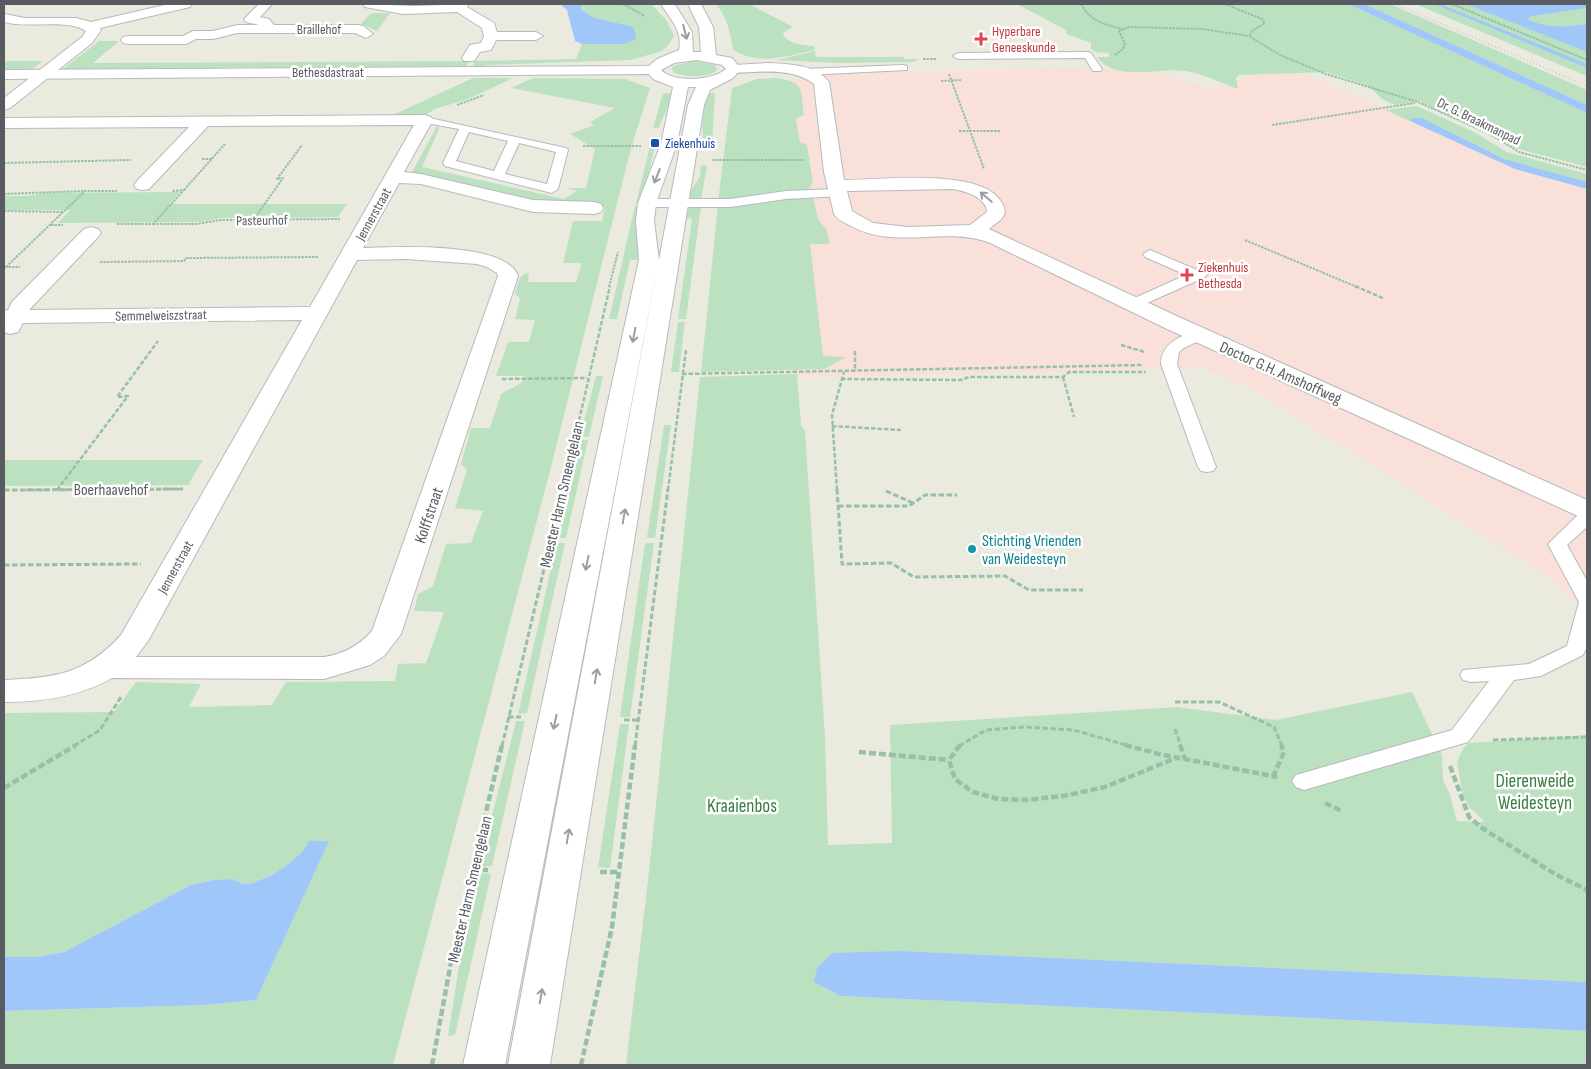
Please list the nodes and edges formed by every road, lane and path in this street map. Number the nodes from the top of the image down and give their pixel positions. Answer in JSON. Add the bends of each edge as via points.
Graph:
{"nodes":[{"id":1,"x":185,"y":4,"type":"edge"},
{"id":2,"x":266,"y":4,"type":"edge"},
{"id":3,"x":370,"y":4,"type":"edge"},
{"id":4,"x":623,"y":4,"type":"edge"},
{"id":5,"x":667,"y":4,"type":"edge"},
{"id":6,"x":695,"y":4,"type":"edge"},
{"id":7,"x":1081,"y":4,"type":"edge"},
{"id":8,"x":1225,"y":4,"type":"edge"},
{"id":9,"x":1452,"y":4,"type":"edge"},
{"id":10,"x":461,"y":6,"type":"edge"},
{"id":11,"x":251,"y":19,"type":"junction"},
{"id":12,"x":650,"y":20,"type":"dead end"},
{"id":13,"x":6,"y":21,"type":"edge"},
{"id":14,"x":483,"y":23,"type":"junction"},
{"id":15,"x":91,"y":26,"type":"junction"},
{"id":16,"x":270,"y":29,"type":"junction"},
{"id":17,"x":1123,"y":29,"type":"junction"},
{"id":18,"x":467,"y":33,"type":"dead end"},
{"id":19,"x":366,"y":34,"type":"dead end"},
{"id":20,"x":193,"y":35,"type":"junction"},
{"id":21,"x":491,"y":36,"type":"junction"},
{"id":22,"x":536,"y":36,"type":"dead end"},
{"id":23,"x":1248,"y":36,"type":"junction"},
{"id":24,"x":128,"y":40,"type":"dead end"},
{"id":25,"x":456,"y":48,"type":"dead end"},
{"id":26,"x":1110,"y":55,"type":"dead end"},
{"id":27,"x":958,"y":56,"type":"joint"},
{"id":28,"x":922,"y":59,"type":"dead end"},
{"id":29,"x":1587,"y":60,"type":"edge"},
{"id":30,"x":720,"y":68,"type":"junction"},
{"id":31,"x":903,"y":68,"type":"dead end"},
{"id":32,"x":1097,"y":69,"type":"dead end"},
{"id":33,"x":667,"y":70,"type":"junction"},
{"id":34,"x":948,"y":71,"type":"dead end"},
{"id":35,"x":805,"y":72,"type":"junction"},
{"id":36,"x":4,"y":74,"type":"edge"},
{"id":37,"x":43,"y":74,"type":"junction"},
{"id":38,"x":1418,"y":102,"type":"junction"},
{"id":39,"x":4,"y":105,"type":"edge"},
{"id":40,"x":1461,"y":108,"type":"dead end"},
{"id":41,"x":1441,"y":112,"type":"junction"},
{"id":42,"x":426,"y":120,"type":"junction"},
{"id":43,"x":319,"y":121,"type":"junction"},
{"id":44,"x":203,"y":122,"type":"junction"},
{"id":45,"x":244,"y":122,"type":"junction"},
{"id":46,"x":4,"y":123,"type":"edge"},
{"id":47,"x":1272,"y":125,"type":"dead end"},
{"id":48,"x":465,"y":128,"type":"junction"},
{"id":49,"x":959,"y":131,"type":"dead end"},
{"id":50,"x":970,"y":131,"type":"junction"},
{"id":51,"x":1000,"y":131,"type":"dead end"},
{"id":52,"x":514,"y":139,"type":"junction"},
{"id":53,"x":645,"y":146,"type":"dead end"},
{"id":54,"x":562,"y":150,"type":"junction"},
{"id":55,"x":168,"y":159,"type":"junction"},
{"id":56,"x":212,"y":159,"type":"junction"},
{"id":57,"x":712,"y":160,"type":"dead end"},
{"id":58,"x":4,"y":163,"type":"edge"},
{"id":59,"x":1587,"y":170,"type":"edge"},
{"id":60,"x":498,"y":176,"type":"junction"},
{"id":61,"x":394,"y":177,"type":"junction"},
{"id":62,"x":835,"y":183,"type":"junction"},
{"id":63,"x":144,"y":185,"type":"joint"},
{"id":64,"x":973,"y":189,"type":"junction"},
{"id":65,"x":184,"y":190,"type":"junction"},
{"id":66,"x":85,"y":191,"type":"dead end"},
{"id":67,"x":4,"y":194,"type":"edge"},
{"id":68,"x":647,"y":203,"type":"junction"},
{"id":69,"x":678,"y":204,"type":"junction"},
{"id":70,"x":594,"y":208,"type":"dead end"},
{"id":71,"x":4,"y":211,"type":"edge"},
{"id":72,"x":64,"y":212,"type":"dead end"},
{"id":73,"x":370,"y":218,"type":"junction"},
{"id":74,"x":254,"y":220,"type":"junction"},
{"id":75,"x":50,"y":224,"type":"dead end"},
{"id":76,"x":67,"y":224,"type":"dead end"},
{"id":77,"x":153,"y":224,"type":"junction"},
{"id":78,"x":100,"y":229,"type":"joint"},
{"id":79,"x":975,"y":231,"type":"junction"},
{"id":80,"x":1245,"y":240,"type":"dead end"},
{"id":81,"x":619,"y":249,"type":"dead end"},
{"id":82,"x":1150,"y":254,"type":"dead end"},
{"id":83,"x":350,"y":256,"type":"junction"},
{"id":84,"x":58,"y":266,"type":"junction"},
{"id":85,"x":5,"y":267,"type":"dead end"},
{"id":86,"x":1385,"y":299,"type":"dead end"},
{"id":87,"x":1133,"y":304,"type":"junction"},
{"id":88,"x":318,"y":313,"type":"junction"},
{"id":89,"x":177,"y":314,"type":"junction"},
{"id":90,"x":7,"y":322,"type":"edge"},
{"id":91,"x":1199,"y":335,"type":"junction"},
{"id":92,"x":855,"y":351,"type":"dead end"},
{"id":93,"x":1170,"y":368,"type":"junction"},
{"id":94,"x":855,"y":371,"type":"junction"},
{"id":95,"x":844,"y":372,"type":"junction"},
{"id":96,"x":1063,"y":377,"type":"junction"},
{"id":97,"x":524,"y":378,"type":"dead end"},
{"id":98,"x":587,"y":378,"type":"junction"},
{"id":99,"x":842,"y":379,"type":"junction"},
{"id":100,"x":1074,"y":417,"type":"dead end"},
{"id":101,"x":832,"y":426,"type":"junction"},
{"id":102,"x":901,"y":430,"type":"dead end"},
{"id":103,"x":1207,"y":467,"type":"dead end"},
{"id":104,"x":219,"y":489,"type":"junction"},
{"id":105,"x":4,"y":490,"type":"edge"},
{"id":106,"x":57,"y":490,"type":"junction"},
{"id":107,"x":886,"y":491,"type":"dead end"},
{"id":108,"x":956,"y":495,"type":"dead end"},
{"id":109,"x":914,"y":503,"type":"junction"},
{"id":110,"x":838,"y":506,"type":"junction"},
{"id":111,"x":1587,"y":510,"type":"edge"},
{"id":112,"x":1587,"y":517,"type":"edge"},
{"id":113,"x":177,"y":563,"type":"junction"},
{"id":114,"x":4,"y":565,"type":"edge"},
{"id":115,"x":1083,"y":590,"type":"dead end"},
{"id":116,"x":1587,"y":599,"type":"edge"},
{"id":117,"x":1587,"y":606,"type":"edge"},
{"id":118,"x":1582,"y":653,"type":"edge"},
{"id":119,"x":106,"y":668,"type":"junction"},
{"id":120,"x":138,"y":668,"type":"junction"},
{"id":121,"x":1507,"y":673,"type":"junction"},
{"id":122,"x":1471,"y":676,"type":"dead end"},
{"id":123,"x":4,"y":691,"type":"edge"},
{"id":124,"x":1175,"y":702,"type":"dead end"},
{"id":125,"x":621,"y":720,"type":"dead end"},
{"id":126,"x":639,"y":720,"type":"junction"},
{"id":127,"x":1175,"y":729,"type":"dead end"},
{"id":128,"x":1460,"y":736,"type":"junction"},
{"id":129,"x":1587,"y":737,"type":"edge"},
{"id":130,"x":859,"y":752,"type":"dead end"},
{"id":131,"x":1176,"y":758,"type":"junction"},
{"id":132,"x":949,"y":760,"type":"junction"},
{"id":133,"x":1185,"y":760,"type":"junction"},
{"id":134,"x":1271,"y":776,"type":"junction"},
{"id":135,"x":1304,"y":781,"type":"joint"},
{"id":136,"x":4,"y":788,"type":"edge"},
{"id":137,"x":472,"y":870,"type":"junction"},
{"id":138,"x":491,"y":870,"type":"dead end"},
{"id":139,"x":597,"y":872,"type":"dead end"},
{"id":140,"x":619,"y":872,"type":"junction"},
{"id":141,"x":1587,"y":890,"type":"edge"},
{"id":142,"x":486,"y":1054,"type":"edge"},
{"id":143,"x":530,"y":1055,"type":"edge"},
{"id":144,"x":432,"y":1065,"type":"edge"},
{"id":145,"x":581,"y":1065,"type":"edge"}],
"edges":[{"from":1,"to":15,"type":"street"},
{"from":2,"to":11,"type":"street"},
{"from":3,"to":10,"type":"street","via":[[401,8]]},
{"from":4,"to":12,"type":"path"},
{"from":5,"to":33,"type":"street","one_way":true,"via":[[683,23],[687,40],[686,52]]},
{"from":6,"to":30,"type":"street"},
{"from":7,"to":17,"type":"path","via":[[1084,12],[1094,20]]},
{"from":8,"to":23,"type":"path","via":[[1265,23]]},
{"from":9,"to":29,"type":"path"},
{"from":10,"to":14,"type":"street"},
{"from":11,"to":16,"type":"street","name":"Braillehof","via":[[264,22]]},
{"from":11,"to":20,"type":"street","name":"Braillehof","via":[[201,29]]},
{"from":13,"to":15,"type":"street","via":[[67,22]]},
{"from":14,"to":18,"type":"street","via":[[472,26]]},
{"from":14,"to":21,"type":"street","via":[[489,26]]},
{"from":15,"to":37,"type":"street","via":[[94,30],[87,40]]},
{"from":16,"to":19,"type":"street","name":"Braillehof","via":[[358,29]]},
{"from":16,"to":20,"type":"street","name":"Braillehof"},
{"from":17,"to":23,"type":"path","via":[[1171,27]]},
{"from":17,"to":26,"type":"path","via":[[1119,31],[1125,44],[1123,49]]},
{"from":20,"to":24,"type":"street","name":"Braillehof","via":[[186,40]]},
{"from":21,"to":22,"type":"street"},
{"from":21,"to":25,"type":"street","via":[[486,47],[472,53]]},
{"from":23,"to":38,"type":"path","via":[[1280,55],[1326,74]]},
{"from":27,"to":28,"type":"path","via":[[953,56],[954,59]]},
{"from":27,"to":32,"type":"lane","via":[[1088,54]]},
{"from":30,"to":33,"type":"street"},
{"from":30,"to":33,"type":"street","via":[[696,82]]},
{"from":30,"to":35,"type":"street"},
{"from":30,"to":69,"type":"street","via":[[699,90]]},
{"from":31,"to":35,"type":"lane"},
{"from":33,"to":37,"type":"street","name":"Bethesdastraat"},
{"from":33,"to":68,"type":"street","one_way":true,"via":[[681,90],[669,144]]},
{"from":34,"to":50,"type":"path"},
{"from":35,"to":62,"type":"street","name":"Doctor G.H. Amshoffweg","via":[[814,75],[822,85]]},
{"from":36,"to":37,"type":"street","name":"Bethesdastraat"},
{"from":37,"to":39,"type":"street"},
{"from":38,"to":41,"type":"path","name":"Dr. G. Braakmanpad"},
{"from":38,"to":47,"type":"path","name":"Dr. G. Braakmanpad"},
{"from":40,"to":41,"type":"path"},
{"from":41,"to":59,"type":"path","name":"Dr. G. Braakmanpad","via":[[1490,134],[1519,152]]},
{"from":42,"to":43,"type":"street"},
{"from":42,"to":48,"type":"lane"},
{"from":42,"to":61,"type":"street","name":"Jennerstraat"},
{"from":43,"to":45,"type":"street"},
{"from":43,"to":74,"type":"path","via":[[277,179],[284,178]]},
{"from":44,"to":45,"type":"street"},
{"from":44,"to":46,"type":"street"},
{"from":44,"to":55,"type":"street"},
{"from":45,"to":56,"type":"path"},
{"from":48,"to":52,"type":"lane"},
{"from":48,"to":60,"type":"lane","via":[[449,163]]},
{"from":49,"to":50,"type":"path"},
{"from":50,"to":51,"type":"path"},
{"from":50,"to":64,"type":"path","via":[[989,181]]},
{"from":52,"to":54,"type":"lane"},
{"from":52,"to":60,"type":"lane"},
{"from":53,"to":54,"type":"path","via":[[577,146]]},
{"from":54,"to":60,"type":"lane","via":[[552,189]]},
{"from":55,"to":56,"type":"path"},
{"from":55,"to":58,"type":"path"},
{"from":55,"to":63,"type":"street"},
{"from":56,"to":65,"type":"path"},
{"from":57,"to":62,"type":"path","via":[[813,160],[815,172]]},
{"from":61,"to":70,"type":"street","via":[[421,179],[533,206]]},
{"from":61,"to":73,"type":"street","name":"Jennerstraat"},
{"from":62,"to":64,"type":"street","via":[[939,184]]},
{"from":62,"to":69,"type":"lane","via":[[786,195],[730,203]]},
{"from":62,"to":79,"type":"street","name":"Doctor G.H. Amshoffweg","via":[[843,214],[866,227],[908,233]]},
{"from":63,"to":65,"type":"path","via":[[138,191]]},
{"from":79,"to":64,"type":"street","one_way":true,"via":[[996,214],[996,208],[986,195]]},
{"from":65,"to":77,"type":"path"},
{"from":66,"to":67,"type":"path"},
{"from":68,"to":69,"type":"lane"},
{"from":68,"to":142,"type":"street","one_way":true,"via":[[645,221],[649,260]]},
{"from":143,"to":69,"type":"street","one_way":true},
{"from":71,"to":72,"type":"path"},
{"from":73,"to":74,"type":"path","name":"Pasteurhof"},
{"from":73,"to":83,"type":"street","name":"Jennerstraat"},
{"from":74,"to":77,"type":"path","name":"Pasteurhof"},
{"from":75,"to":76,"type":"path"},
{"from":77,"to":78,"type":"path","name":"Pasteurhof"},
{"from":78,"to":84,"type":"street"},
{"from":79,"to":87,"type":"street","name":"Doctor G.H. Amshoffweg"},
{"from":80,"to":86,"type":"path"},
{"from":81,"to":98,"type":"path","name":"Meester Harm Smeengelaan"},
{"from":82,"to":87,"type":"lane","via":[[1201,274]]},
{"from":83,"to":84,"type":"path","via":[[186,258],[184,261]]},
{"from":83,"to":88,"type":"street","name":"Jennerstraat"},
{"from":83,"to":120,"type":"street","name":"Kolffstraat","via":[[467,256],[498,265],[508,276],[386,634],[375,648],[349,663],[324,668]]},
{"from":84,"to":85,"type":"path"},
{"from":84,"to":90,"type":"street"},
{"from":87,"to":91,"type":"street","name":"Doctor G.H. Amshoffweg"},
{"from":88,"to":89,"type":"street","name":"Semmelweiszstraat"},
{"from":88,"to":104,"type":"street","name":"Jennerstraat"},
{"from":89,"to":90,"type":"street","name":"Semmelweiszstraat"},
{"from":89,"to":106,"type":"path","via":[[118,396],[128,396]]},
{"from":91,"to":93,"type":"lane","via":[[1171,350],[1168,356]]},
{"from":91,"to":111,"type":"street","name":"Doctor G.H. Amshoffweg"},
{"from":92,"to":94,"type":"path"},
{"from":93,"to":94,"type":"path"},
{"from":93,"to":96,"type":"path","via":[[1069,372]]},
{"from":93,"to":103,"type":"lane"},
{"from":94,"to":95,"type":"path"},
{"from":95,"to":99,"type":"path"},
{"from":95,"to":126,"type":"path","via":[[683,374]]},
{"from":96,"to":99,"type":"path"},
{"from":96,"to":100,"type":"path"},
{"from":97,"to":98,"type":"path"},
{"from":98,"to":137,"type":"path","name":"Meester Harm Smeengelaan"},
{"from":99,"to":101,"type":"path"},
{"from":101,"to":102,"type":"path"},
{"from":101,"to":110,"type":"path"},
{"from":104,"to":106,"type":"path","name":"Boerhaavehof"},
{"from":104,"to":113,"type":"street","name":"Jennerstraat"},
{"from":105,"to":106,"type":"path","name":"Boerhaavehof"},
{"from":107,"to":109,"type":"path"},
{"from":108,"to":109,"type":"path","via":[[925,495]]},
{"from":109,"to":110,"type":"path","via":[[909,506]]},
{"from":110,"to":115,"type":"path","via":[[842,564],[891,563],[914,577],[1005,576],[1029,590]]},
{"from":112,"to":116,"type":"lane","via":[[1557,544]]},
{"from":113,"to":114,"type":"path"},
{"from":113,"to":119,"type":"street","name":"Jennerstraat","via":[[133,642]]},
{"from":117,"to":118,"type":"lane"},
{"from":118,"to":121,"type":"lane","via":[[1533,671]]},
{"from":119,"to":120,"type":"street","name":"Kolffstraat"},
{"from":119,"to":123,"type":"street","via":[[65,686],[39,691]]},
{"from":120,"to":136,"type":"path","via":[[100,730]]},
{"from":121,"to":122,"type":"lane"},
{"from":121,"to":128,"type":"lane"},
{"from":124,"to":134,"type":"path","via":[[1219,702],[1274,727],[1284,752]]},
{"from":125,"to":126,"type":"path"},
{"from":126,"to":140,"type":"path"},
{"from":127,"to":133,"type":"path"},
{"from":128,"to":129,"type":"path","via":[[1500,740]]},
{"from":128,"to":135,"type":"lane"},
{"from":128,"to":141,"type":"path","via":[[1449,754],[1450,766],[1469,817],[1555,874]]},
{"from":130,"to":132,"type":"path"},
{"from":131,"to":132,"type":"path","via":[[1073,730],[1025,727],[986,730],[960,744]]},
{"from":131,"to":132,"type":"path","via":[[1105,787],[1026,800],[998,799],[973,792],[955,779]]},
{"from":131,"to":133,"type":"path"},
{"from":133,"to":134,"type":"path"},
{"from":134,"to":135,"type":"path"},
{"from":137,"to":138,"type":"path"},
{"from":137,"to":144,"type":"path","name":"Meester Harm Smeengelaan"},
{"from":139,"to":140,"type":"path"},
{"from":140,"to":145,"type":"path","via":[[612,927]]}]}
